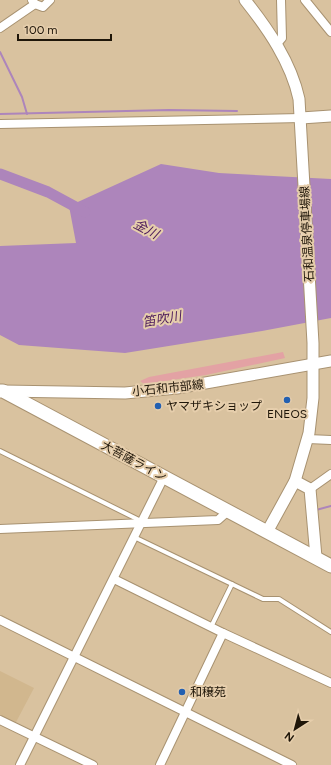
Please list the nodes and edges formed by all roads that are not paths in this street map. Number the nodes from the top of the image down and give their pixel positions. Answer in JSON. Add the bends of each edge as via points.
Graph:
{"nodes":[{"id":1,"x":50,"y":0,"type":"edge"},
{"id":2,"x":244,"y":0,"type":"edge"},
{"id":3,"x":281,"y":0,"type":"edge"},
{"id":4,"x":304,"y":0,"type":"edge"},
{"id":5,"x":34,"y":2,"type":"edge"},
{"id":6,"x":0,"y":28,"type":"edge"},
{"id":7,"x":331,"y":30,"type":"edge"},
{"id":8,"x":276,"y":45,"type":"junction"},
{"id":9,"x":331,"y":116,"type":"edge"},
{"id":10,"x":301,"y":120,"type":"junction"},
{"id":11,"x":0,"y":124,"type":"edge"},
{"id":12,"x":331,"y":361,"type":"edge"},
{"id":13,"x":314,"y":363,"type":"junction"},
{"id":14,"x":2,"y":391,"type":"edge"},
{"id":15,"x":43,"y":392,"type":"junction"},
{"id":16,"x":36,"y":409,"type":"junction"},
{"id":17,"x":308,"y":439,"type":"junction"},
{"id":18,"x":331,"y":440,"type":"edge"},
{"id":19,"x":0,"y":451,"type":"edge"},
{"id":20,"x":331,"y":474,"type":"edge"},
{"id":21,"x":164,"y":477,"type":"junction"},
{"id":22,"x":295,"y":481,"type":"junction"},
{"id":23,"x":310,"y":489,"type":"junction"},
{"id":24,"x":227,"y":512,"type":"junction"},
{"id":25,"x":142,"y":522,"type":"junction"},
{"id":26,"x":0,"y":529,"type":"edge"},
{"id":27,"x":268,"y":532,"type":"junction"},
{"id":28,"x":134,"y":537,"type":"junction"},
{"id":29,"x":316,"y":557,"type":"junction"},
{"id":30,"x":331,"y":566,"type":"edge"},
{"id":31,"x":114,"y":579,"type":"junction"},
{"id":32,"x":232,"y":584,"type":"junction"},
{"id":33,"x":0,"y":620,"type":"edge"},
{"id":34,"x":211,"y":627,"type":"junction"},
{"id":35,"x":331,"y":632,"type":"edge"},
{"id":36,"x":223,"y":633,"type":"junction"},
{"id":37,"x":75,"y":658,"type":"junction"},
{"id":38,"x":331,"y":683,"type":"edge"},
{"id":39,"x":185,"y":713,"type":"junction"},
{"id":40,"x":0,"y":720,"type":"edge"},
{"id":41,"x":36,"y":737,"type":"junction"},
{"id":42,"x":20,"y":765,"type":"edge"},
{"id":43,"x":93,"y":765,"type":"edge"},
{"id":44,"x":160,"y":765,"type":"edge"},
{"id":45,"x":292,"y":765,"type":"edge"}],
"edges":[{"from":1,"to":5,"type":"street","via":[[43,7]]},
{"from":2,"to":8,"type":"main road","name":"石和温泉停車場線"},
{"from":3,"to":8,"type":"street","via":[[282,38]]},
{"from":4,"to":7,"type":"street"},
{"from":5,"to":6,"type":"street"},
{"from":8,"to":10,"type":"main road","name":"石和温泉停車場線","via":[[296,84]]},
{"from":9,"to":10,"type":"main road"},
{"from":10,"to":11,"type":"street"},
{"from":10,"to":13,"type":"main road","name":"石和温泉停車場線"},
{"from":12,"to":13,"type":"main road","name":"小石和市部線"},
{"from":13,"to":15,"type":"main road","name":"小石和市部線","via":[[177,388],[125,393]]},
{"from":13,"to":17,"type":"main road","name":"石和温泉停車場線"},
{"from":14,"to":15,"type":"main road","name":"小石和市部線"},
{"from":14,"to":16,"type":"highway","name":"大菩薩ライン"},
{"from":15,"to":16,"type":"main road","via":[[36,400]]},
{"from":16,"to":21,"type":"highway","name":"大菩薩ライン"},
{"from":17,"to":18,"type":"street"},
{"from":17,"to":22,"type":"main road","name":"石和温泉停車場線"},
{"from":19,"to":25,"type":"lane"},
{"from":20,"to":23,"type":"street"},
{"from":21,"to":24,"type":"highway","name":"大菩薩ライン"},
{"from":21,"to":25,"type":"street"},
{"from":22,"to":23,"type":"main road"},
{"from":22,"to":27,"type":"main road","name":"石和温泉停車場線"},
{"from":23,"to":29,"type":"main road"},
{"from":24,"to":25,"type":"street","via":[[218,520]]},
{"from":24,"to":27,"type":"highway","name":"大菩薩ライン"},
{"from":25,"to":26,"type":"street"},
{"from":25,"to":28,"type":"street"},
{"from":27,"to":29,"type":"highway","name":"大菩薩ライン"},
{"from":28,"to":31,"type":"street"},
{"from":28,"to":32,"type":"lane"},
{"from":29,"to":30,"type":"highway","name":"大菩薩ライン"},
{"from":31,"to":34,"type":"street"},
{"from":31,"to":37,"type":"street"},
{"from":32,"to":34,"type":"lane"},
{"from":32,"to":35,"type":"lane","via":[[263,599],[279,599]]},
{"from":33,"to":37,"type":"street"},
{"from":34,"to":36,"type":"street"},
{"from":36,"to":38,"type":"street"},
{"from":36,"to":39,"type":"street"},
{"from":37,"to":39,"type":"street"},
{"from":37,"to":41,"type":"street"},
{"from":39,"to":44,"type":"street"},
{"from":39,"to":45,"type":"street"},
{"from":40,"to":41,"type":"street"},
{"from":41,"to":42,"type":"street"},
{"from":41,"to":43,"type":"street"}]}
